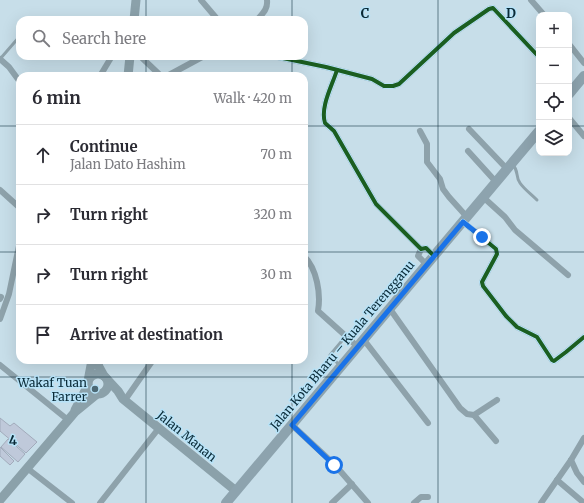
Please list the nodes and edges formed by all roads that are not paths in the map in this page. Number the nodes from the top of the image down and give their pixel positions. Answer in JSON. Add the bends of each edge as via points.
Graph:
{"nodes":[{"id":1,"x":136,"y":0,"type":"edge"},
{"id":2,"x":201,"y":0,"type":"edge"},
{"id":3,"x":266,"y":0,"type":"edge"},
{"id":4,"x":531,"y":0,"type":"edge"},
{"id":5,"x":541,"y":12,"type":"edge"},
{"id":6,"x":134,"y":16,"type":"edge"},
{"id":7,"x":215,"y":16,"type":"edge"},
{"id":8,"x":261,"y":16,"type":"edge"},
{"id":9,"x":16,"y":41,"type":"edge"},
{"id":10,"x":572,"y":48,"type":"edge"},
{"id":11,"x":536,"y":54,"type":"edge"},
{"id":12,"x":0,"y":59,"type":"edge"},
{"id":13,"x":110,"y":60,"type":"edge"},
{"id":14,"x":130,"y":60,"type":"edge"},
{"id":15,"x":144,"y":60,"type":"edge"},
{"id":16,"x":197,"y":60,"type":"edge"},
{"id":17,"x":291,"y":60,"type":"edge"},
{"id":18,"x":584,"y":63,"type":"edge"},
{"id":19,"x":337,"y":70,"type":"junction"},
{"id":20,"x":102,"y":72,"type":"edge"},
{"id":21,"x":128,"y":72,"type":"edge"},
{"id":22,"x":157,"y":72,"type":"edge"},
{"id":23,"x":174,"y":72,"type":"edge"},
{"id":24,"x":16,"y":77,"type":"edge"},
{"id":25,"x":582,"y":82,"type":"edge"},
{"id":26,"x":572,"y":90,"type":"edge"},
{"id":27,"x":571,"y":120,"type":"edge"},
{"id":28,"x":469,"y":129,"type":"dead end"},
{"id":29,"x":420,"y":131,"type":"dead end"},
{"id":30,"x":536,"y":134,"type":"edge"},
{"id":31,"x":584,"y":136,"type":"edge"},
{"id":32,"x":468,"y":151,"type":"dead end"},
{"id":33,"x":509,"y":166,"type":"junction"},
{"id":34,"x":496,"y":182,"type":"junction"},
{"id":35,"x":0,"y":190,"type":"edge"},
{"id":36,"x":483,"y":198,"type":"junction"},
{"id":37,"x":537,"y":200,"type":"dead end"},
{"id":38,"x":16,"y":204,"type":"edge"},
{"id":39,"x":465,"y":219,"type":"junction"},
{"id":40,"x":421,"y":249,"type":"junction"},
{"id":41,"x":16,"y":254,"type":"edge"},
{"id":42,"x":434,"y":256,"type":"junction"},
{"id":43,"x":308,"y":261,"type":"edge"},
{"id":44,"x":427,"y":265,"type":"junction"},
{"id":45,"x":568,"y":275,"type":"dead end"},
{"id":46,"x":2,"y":298,"type":"edge"},
{"id":47,"x":390,"y":309,"type":"junction"},
{"id":48,"x":0,"y":319,"type":"edge"},
{"id":49,"x":346,"y":336,"type":"junction"},
{"id":50,"x":584,"y":337,"type":"edge"},
{"id":51,"x":361,"y":344,"type":"junction"},
{"id":52,"x":0,"y":364,"type":"edge"},
{"id":53,"x":91,"y":364,"type":"edge"},
{"id":54,"x":98,"y":364,"type":"edge"},
{"id":55,"x":150,"y":364,"type":"edge"},
{"id":56,"x":341,"y":367,"type":"junction"},
{"id":57,"x":105,"y":377,"type":"junction"},
{"id":58,"x":88,"y":384,"type":"junction"},
{"id":59,"x":99,"y":394,"type":"junction"},
{"id":60,"x":124,"y":399,"type":"junction"},
{"id":61,"x":497,"y":400,"type":"dead end"},
{"id":62,"x":75,"y":412,"type":"junction"},
{"id":63,"x":474,"y":415,"type":"junction"},
{"id":64,"x":68,"y":420,"type":"junction"},
{"id":65,"x":428,"y":423,"type":"dead end"},
{"id":66,"x":292,"y":425,"type":"junction"},
{"id":67,"x":160,"y":428,"type":"junction"},
{"id":68,"x":584,"y":438,"type":"edge"},
{"id":69,"x":496,"y":441,"type":"dead end"},
{"id":70,"x":571,"y":460,"type":"junction"},
{"id":71,"x":27,"y":468,"type":"junction"},
{"id":72,"x":557,"y":480,"type":"junction"},
{"id":73,"x":584,"y":482,"type":"edge"},
{"id":74,"x":352,"y":484,"type":"junction"},
{"id":75,"x":236,"y":491,"type":"junction"},
{"id":76,"x":428,"y":497,"type":"dead end"},
{"id":77,"x":0,"y":500,"type":"edge"},
{"id":78,"x":72,"y":503,"type":"edge"},
{"id":79,"x":100,"y":503,"type":"edge"},
{"id":80,"x":226,"y":503,"type":"edge"},
{"id":81,"x":332,"y":503,"type":"edge"},
{"id":82,"x":368,"y":503,"type":"edge"},
{"id":83,"x":414,"y":503,"type":"edge"},
{"id":84,"x":541,"y":503,"type":"edge"},
{"id":85,"x":584,"y":503,"type":"edge"}],
"edges":[{"from":1,"to":6,"type":"main road"},
{"from":2,"to":7,"type":"street"},
{"from":3,"to":8,"type":"street","via":[[268,6]]},
{"from":4,"to":5,"type":"street"},
{"from":9,"to":12,"type":"lane"},
{"from":10,"to":18,"type":"street"},
{"from":11,"to":19,"type":"street","via":[[493,8],[454,33],[399,84],[384,86],[372,79]]},
{"from":12,"to":24,"type":"street"},
{"from":13,"to":20,"type":"street"},
{"from":14,"to":21,"type":"main road"},
{"from":15,"to":22,"type":"street"},
{"from":16,"to":23,"type":"street"},
{"from":17,"to":19,"type":"street"},
{"from":19,"to":40,"type":"street","via":[[325,106],[325,123],[334,131],[376,204]]},
{"from":25,"to":26,"type":"main road"},
{"from":27,"to":31,"type":"street"},
{"from":28,"to":33,"type":"street"},
{"from":29,"to":39,"type":"street","via":[[427,144],[427,162]]},
{"from":30,"to":33,"type":"main road","name":"Jalan Kota Bharu – Kuala Terengganu"},
{"from":32,"to":34,"type":"street"},
{"from":33,"to":34,"type":"main road","name":"Jalan Kota Bharu – Kuala Terengganu"},
{"from":33,"to":37,"type":"lane","via":[[516,168],[520,184]]},
{"from":34,"to":36,"type":"main road","name":"Jalan Kota Bharu – Kuala Terengganu"},
{"from":35,"to":38,"type":"street"},
{"from":36,"to":39,"type":"main road","name":"Jalan Kota Bharu – Kuala Terengganu"},
{"from":36,"to":45,"type":"street"},
{"from":39,"to":42,"type":"main road","name":"Jalan Kota Bharu – Kuala Terengganu"},
{"from":39,"to":50,"type":"street","via":[[496,249],[498,254],[482,282],[483,286],[517,327],[538,337],[554,361]]},
{"from":40,"to":42,"type":"street","via":[[426,248]]},
{"from":40,"to":44,"type":"street","via":[[418,256]]},
{"from":41,"to":46,"type":"street"},
{"from":42,"to":44,"type":"main road","name":"Jalan Kota Bharu – Kuala Terengganu"},
{"from":43,"to":49,"type":"street","via":[[315,275],[318,311]]},
{"from":44,"to":47,"type":"main road","name":"Jalan Kota Bharu – Kuala Terengganu"},
{"from":46,"to":48,"type":"street"},
{"from":47,"to":51,"type":"main road","name":"Jalan Kota Bharu – Kuala Terengganu"},
{"from":47,"to":63,"type":"street","via":[[460,408]]},
{"from":49,"to":51,"type":"street"},
{"from":49,"to":56,"type":"lane","via":[[330,355]]},
{"from":51,"to":56,"type":"main road","name":"Jalan Kota Bharu – Kuala Terengganu"},
{"from":51,"to":65,"type":"street"},
{"from":52,"to":64,"type":"street"},
{"from":53,"to":58,"type":"main road"},
{"from":54,"to":57,"type":"main road","name":"Jalan Manan"},
{"from":55,"to":60,"type":"street"},
{"from":56,"to":66,"type":"main road","name":"Jalan Kota Bharu – Kuala Terengganu"},
{"from":57,"to":58,"type":"main road","via":[[95,374],[89,379]]},
{"from":57,"to":59,"type":"main road","via":[[108,388]]},
{"from":57,"to":60,"type":"main road","name":"Jalan Manan"},
{"from":58,"to":59,"type":"main road","via":[[91,392]]},
{"from":58,"to":62,"type":"main road"},
{"from":59,"to":60,"type":"main road","name":"Jalan Manan"},
{"from":59,"to":62,"type":"main road"},
{"from":60,"to":67,"type":"main road","name":"Jalan Manan"},
{"from":61,"to":63,"type":"street"},
{"from":62,"to":64,"type":"main road"},
{"from":63,"to":69,"type":"street"},
{"from":64,"to":71,"type":"main road"},
{"from":66,"to":74,"type":"street"},
{"from":66,"to":75,"type":"main road","name":"Jalan Kota Bharu – Kuala Terengganu"},
{"from":67,"to":75,"type":"main road","name":"Jalan Manan"},
{"from":67,"to":79,"type":"street"},
{"from":68,"to":70,"type":"street"},
{"from":70,"to":72,"type":"street"},
{"from":70,"to":73,"type":"street"},
{"from":71,"to":77,"type":"main road"},
{"from":71,"to":78,"type":"street"},
{"from":72,"to":84,"type":"street"},
{"from":72,"to":85,"type":"street"},
{"from":74,"to":81,"type":"street"},
{"from":74,"to":82,"type":"street"},
{"from":75,"to":80,"type":"main road","name":"Jalan Kota Bharu – Kuala Terengganu"},
{"from":76,"to":83,"type":"street","via":[[421,497]]}]}
